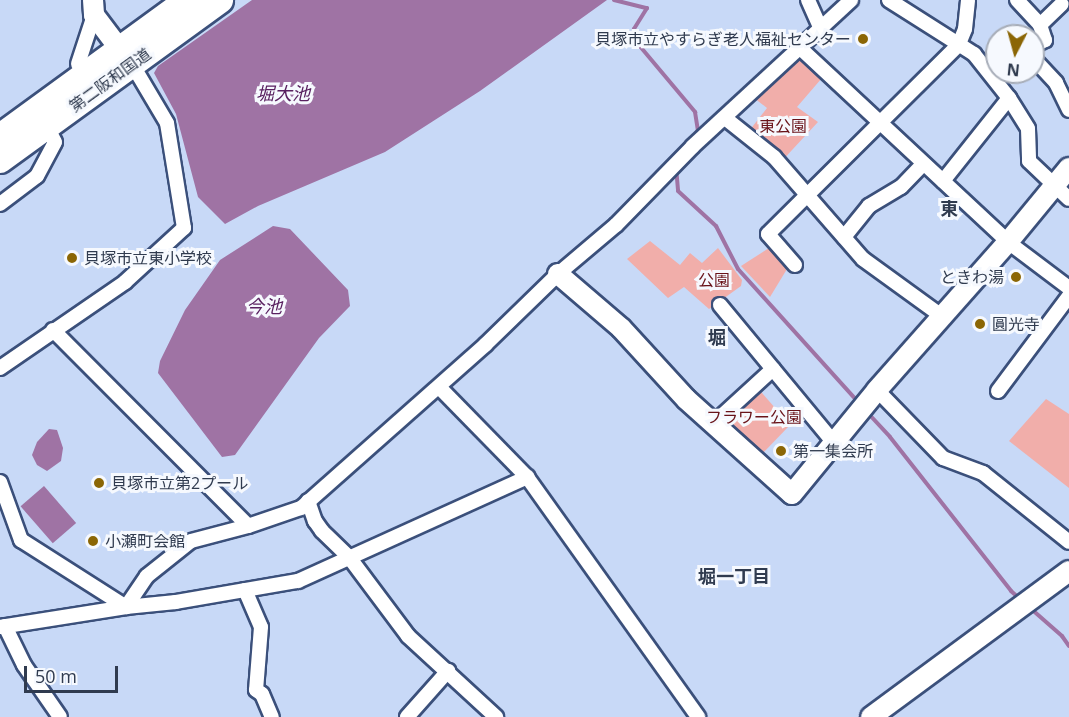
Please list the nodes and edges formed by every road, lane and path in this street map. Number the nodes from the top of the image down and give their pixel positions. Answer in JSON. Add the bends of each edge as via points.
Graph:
{"nodes":[{"id":1,"x":188,"y":0,"type":"edge"},
{"id":2,"x":220,"y":0,"type":"edge"},
{"id":3,"x":808,"y":0,"type":"edge"},
{"id":4,"x":851,"y":0,"type":"edge"},
{"id":5,"x":889,"y":0,"type":"edge"},
{"id":6,"x":968,"y":0,"type":"edge"},
{"id":7,"x":1017,"y":0,"type":"edge"},
{"id":8,"x":1062,"y":4,"type":"dead end"},
{"id":9,"x":94,"y":8,"type":"edge"},
{"id":10,"x":1039,"y":24,"type":"edge"},
{"id":11,"x":1041,"y":24,"type":"edge"},
{"id":12,"x":820,"y":27,"type":"junction"},
{"id":13,"x":959,"y":44,"type":"junction"},
{"id":14,"x":798,"y":46,"type":"junction"},
{"id":15,"x":126,"y":57,"type":"junction"},
{"id":16,"x":78,"y":64,"type":"dead end"},
{"id":17,"x":1045,"y":71,"type":"edge"},
{"id":18,"x":1010,"y":98,"type":"junction"},
{"id":19,"x":1069,"y":110,"type":"edge"},
{"id":20,"x":42,"y":118,"type":"junction"},
{"id":21,"x":725,"y":118,"type":"junction"},
{"id":22,"x":879,"y":123,"type":"junction"},
{"id":23,"x":0,"y":137,"type":"edge"},
{"id":24,"x":0,"y":160,"type":"edge"},
{"id":25,"x":923,"y":164,"type":"junction"},
{"id":26,"x":1069,"y":168,"type":"edge"},
{"id":27,"x":942,"y":182,"type":"junction"},
{"id":28,"x":1053,"y":186,"type":"junction"},
{"id":29,"x":807,"y":194,"type":"junction"},
{"id":30,"x":1069,"y":199,"type":"edge"},
{"id":31,"x":0,"y":204,"type":"edge"},
{"id":32,"x":844,"y":237,"type":"junction"},
{"id":33,"x":1008,"y":242,"type":"junction"},
{"id":34,"x":795,"y":265,"type":"dead end"},
{"id":35,"x":558,"y":274,"type":"junction"},
{"id":36,"x":1069,"y":288,"type":"edge"},
{"id":37,"x":1069,"y":296,"type":"edge"},
{"id":38,"x":720,"y":305,"type":"dead end"},
{"id":39,"x":943,"y":317,"type":"junction"},
{"id":40,"x":53,"y":330,"type":"junction"},
{"id":41,"x":0,"y":368,"type":"edge"},
{"id":42,"x":773,"y":369,"type":"junction"},
{"id":43,"x":439,"y":387,"type":"junction"},
{"id":44,"x":877,"y":390,"type":"junction"},
{"id":45,"x":998,"y":391,"type":"dead end"},
{"id":46,"x":714,"y":423,"type":"junction"},
{"id":47,"x":834,"y":443,"type":"junction"},
{"id":48,"x":527,"y":477,"type":"junction"},
{"id":49,"x":0,"y":482,"type":"edge"},
{"id":50,"x":308,"y":501,"type":"junction"},
{"id":51,"x":248,"y":526,"type":"junction"},
{"id":52,"x":1069,"y":542,"type":"edge"},
{"id":53,"x":349,"y":557,"type":"junction"},
{"id":54,"x":1068,"y":575,"type":"edge"},
{"id":55,"x":245,"y":590,"type":"junction"},
{"id":56,"x":126,"y":607,"type":"junction"},
{"id":57,"x":3,"y":627,"type":"edge"},
{"id":58,"x":448,"y":671,"type":"junction"},
{"id":59,"x":60,"y":717,"type":"edge"},
{"id":60,"x":272,"y":717,"type":"edge"},
{"id":61,"x":407,"y":717,"type":"edge"},
{"id":62,"x":496,"y":717,"type":"edge"},
{"id":63,"x":698,"y":717,"type":"edge"},
{"id":64,"x":871,"y":717,"type":"edge"}],
"edges":[{"from":1,"to":15,"type":"highway","name":"第二阪和国道"},
{"from":2,"to":15,"type":"highway","name":"第二阪和国道"},
{"from":3,"to":12,"type":"street"},
{"from":4,"to":12,"type":"street"},
{"from":5,"to":13,"type":"street"},
{"from":6,"to":13,"type":"street"},
{"from":7,"to":10,"type":"street"},
{"from":8,"to":11,"type":"street"},
{"from":9,"to":15,"type":"street"},
{"from":9,"to":16,"type":"street"},
{"from":12,"to":14,"type":"street"},
{"from":13,"to":18,"type":"street","via":[[974,54]]},
{"from":13,"to":22,"type":"street"},
{"from":14,"to":21,"type":"street"},
{"from":14,"to":22,"type":"street"},
{"from":15,"to":20,"type":"highway","name":"第二阪和国道"},
{"from":15,"to":40,"type":"street","via":[[167,123],[184,228],[125,282]]},
{"from":17,"to":19,"type":"street","via":[[1056,83]]},
{"from":18,"to":27,"type":"street"},
{"from":18,"to":28,"type":"street","via":[[1028,129],[1029,161]]},
{"from":20,"to":23,"type":"highway","name":"第二阪和国道"},
{"from":20,"to":24,"type":"highway","name":"第二阪和国道"},
{"from":20,"to":31,"type":"street","via":[[55,142],[37,176]]},
{"from":21,"to":29,"type":"street","via":[[774,157]]},
{"from":21,"to":35,"type":"street","via":[[616,225]]},
{"from":22,"to":25,"type":"street"},
{"from":22,"to":29,"type":"street"},
{"from":25,"to":27,"type":"street"},
{"from":25,"to":32,"type":"street","via":[[901,187],[869,206]]},
{"from":26,"to":28,"type":"street"},
{"from":27,"to":33,"type":"street"},
{"from":28,"to":30,"type":"street"},
{"from":28,"to":33,"type":"street"},
{"from":29,"to":32,"type":"street"},
{"from":29,"to":34,"type":"street","via":[[768,234]]},
{"from":32,"to":39,"type":"street","via":[[863,259]]},
{"from":33,"to":36,"type":"street"},
{"from":33,"to":39,"type":"street"},
{"from":35,"to":43,"type":"street"},
{"from":35,"to":46,"type":"street","via":[[621,328],[686,399]]},
{"from":37,"to":45,"type":"street"},
{"from":38,"to":42,"type":"street"},
{"from":39,"to":44,"type":"street"},
{"from":40,"to":41,"type":"street"},
{"from":40,"to":51,"type":"street"},
{"from":42,"to":46,"type":"street"},
{"from":42,"to":47,"type":"street"},
{"from":43,"to":48,"type":"street"},
{"from":43,"to":50,"type":"street"},
{"from":44,"to":47,"type":"street"},
{"from":44,"to":52,"type":"street","via":[[943,458],[983,473]]},
{"from":46,"to":47,"type":"street","via":[[792,494]]},
{"from":48,"to":53,"type":"street"},
{"from":48,"to":63,"type":"street"},
{"from":49,"to":56,"type":"street","via":[[21,540]]},
{"from":50,"to":51,"type":"street","via":[[300,508]]},
{"from":50,"to":53,"type":"street","via":[[322,531]]},
{"from":51,"to":56,"type":"street","via":[[191,541],[147,576]]},
{"from":53,"to":55,"type":"street","via":[[298,581]]},
{"from":53,"to":58,"type":"street","via":[[408,636]]},
{"from":54,"to":64,"type":"street"},
{"from":55,"to":56,"type":"street"},
{"from":55,"to":60,"type":"street","via":[[261,627],[256,690],[262,694]]},
{"from":56,"to":57,"type":"street"},
{"from":57,"to":59,"type":"street"},
{"from":58,"to":61,"type":"street"},
{"from":58,"to":62,"type":"street"}]}
